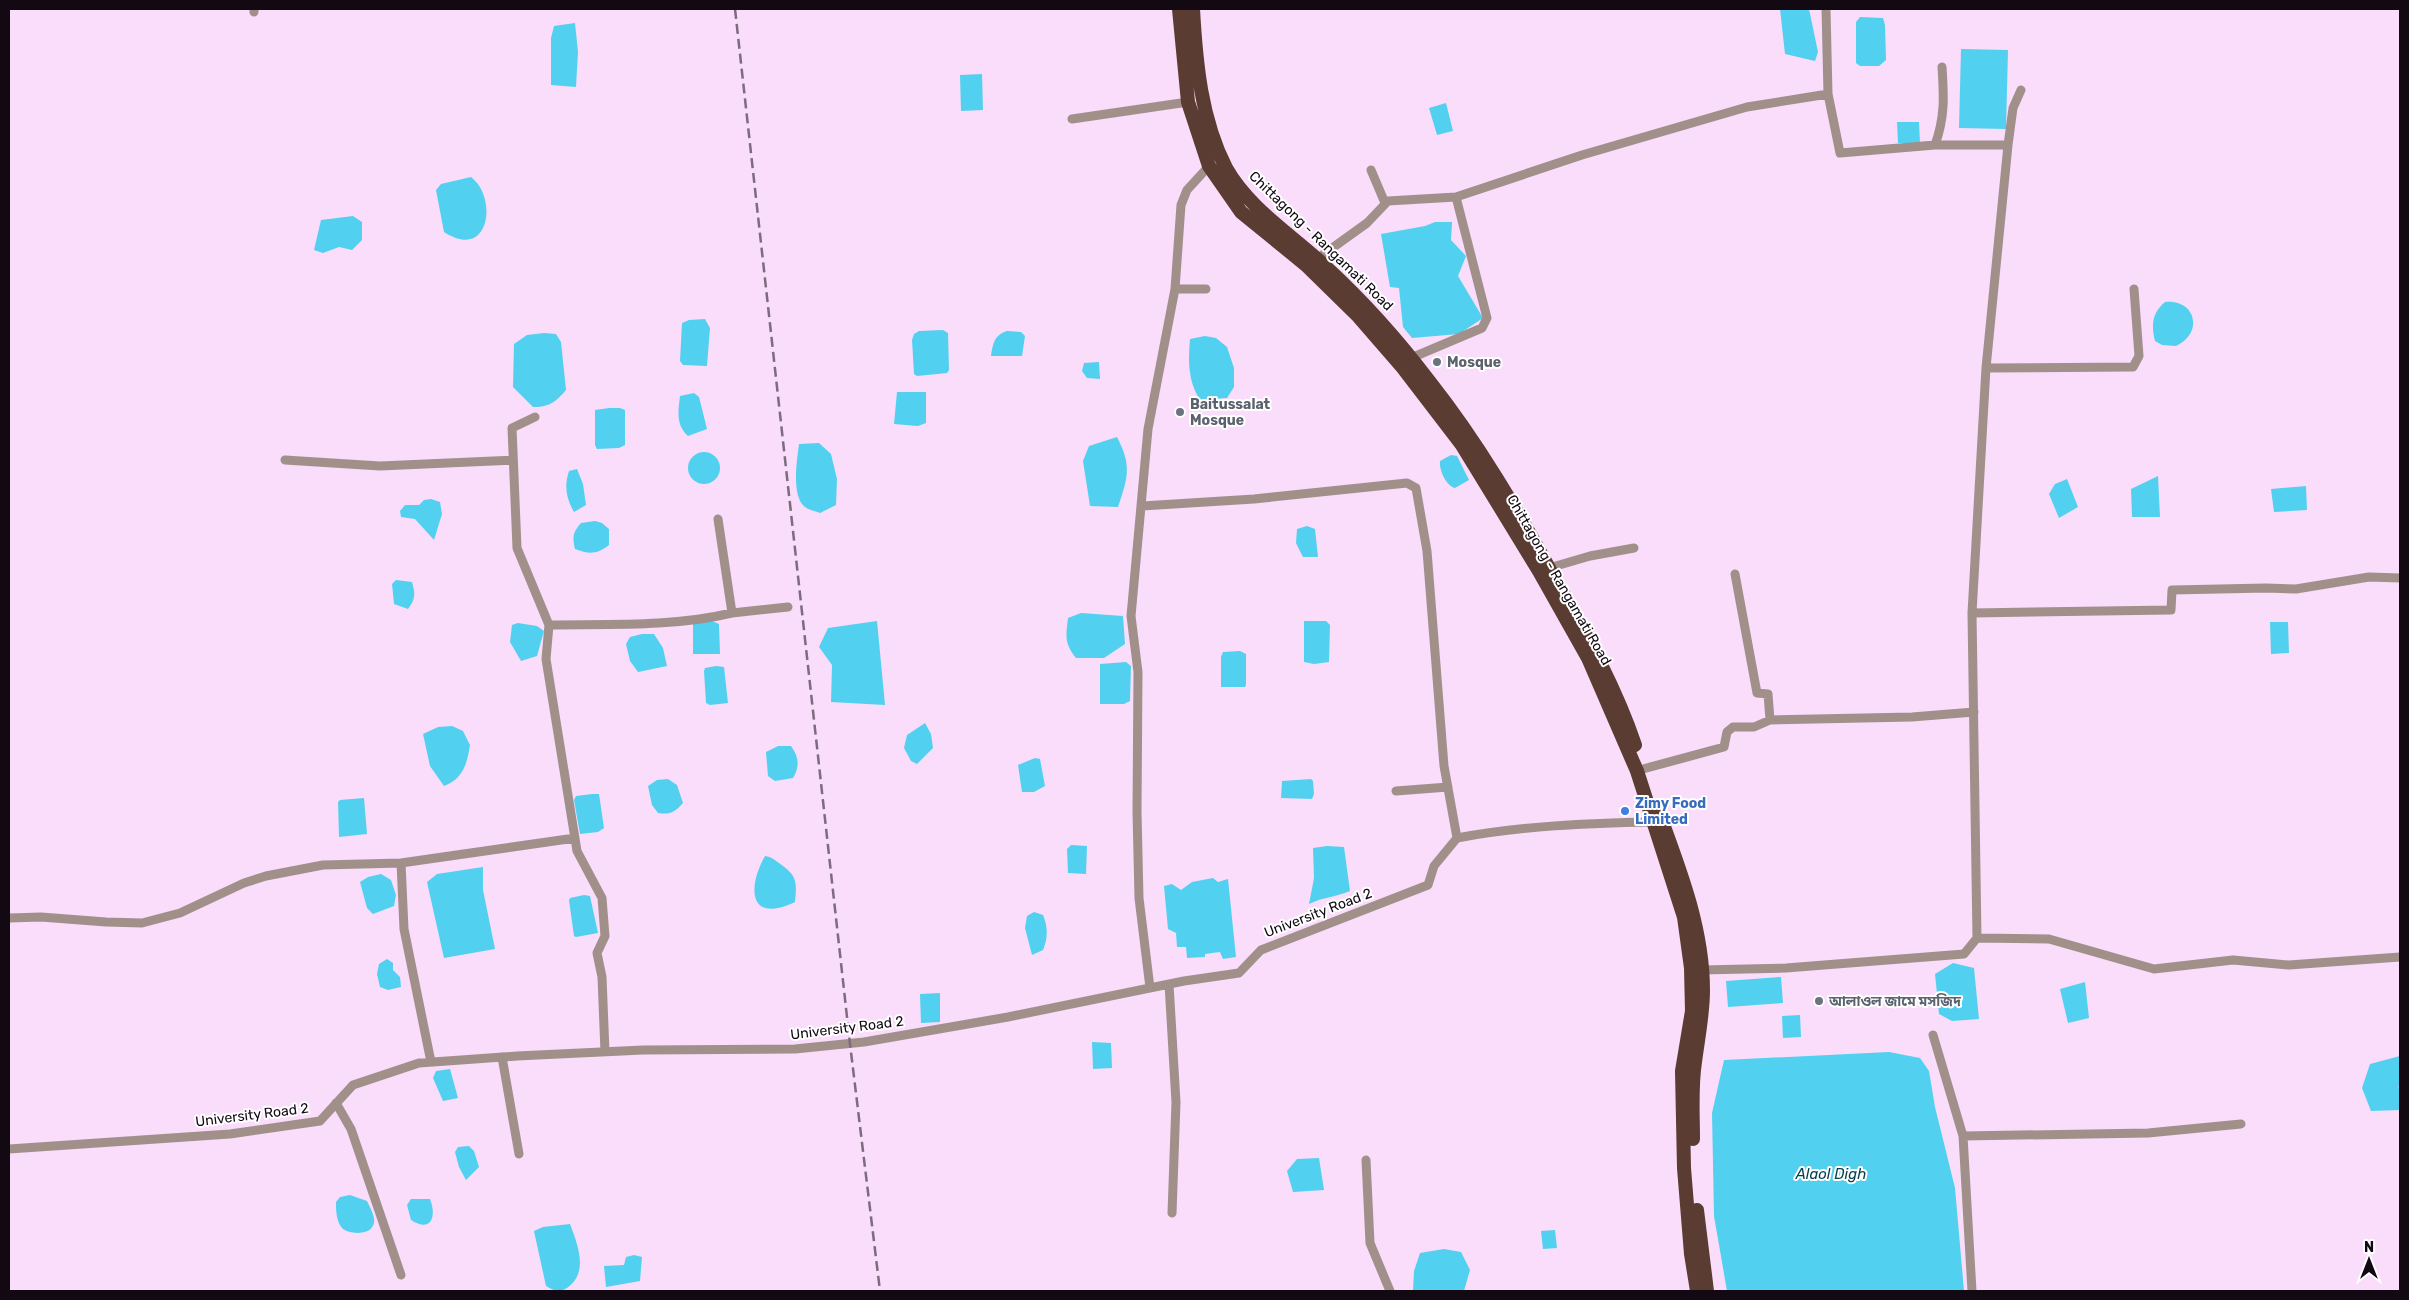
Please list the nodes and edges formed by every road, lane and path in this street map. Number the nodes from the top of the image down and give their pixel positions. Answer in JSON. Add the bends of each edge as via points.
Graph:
{"nodes":[{"id":1,"x":1179,"y":9,"type":"edge"},
{"id":2,"x":1193,"y":9,"type":"edge"},
{"id":3,"x":1826,"y":9,"type":"edge"},
{"id":4,"x":1942,"y":67,"type":"dead end"},
{"id":5,"x":2021,"y":90,"type":"dead end"},
{"id":6,"x":1828,"y":94,"type":"junction"},
{"id":7,"x":1188,"y":102,"type":"junction"},
{"id":8,"x":1072,"y":119,"type":"dead end"},
{"id":9,"x":1935,"y":145,"type":"junction"},
{"id":10,"x":2008,"y":145,"type":"junction"},
{"id":11,"x":1209,"y":166,"type":"junction"},
{"id":12,"x":1371,"y":170,"type":"dead end"},
{"id":13,"x":1456,"y":196,"type":"junction"},
{"id":14,"x":1385,"y":203,"type":"junction"},
{"id":15,"x":1317,"y":259,"type":"junction"},
{"id":16,"x":2134,"y":289,"type":"dead end"},
{"id":17,"x":1175,"y":290,"type":"junction"},
{"id":18,"x":1206,"y":290,"type":"dead end"},
{"id":19,"x":1411,"y":358,"type":"junction"},
{"id":20,"x":1986,"y":368,"type":"junction"},
{"id":21,"x":535,"y":417,"type":"dead end"},
{"id":22,"x":285,"y":460,"type":"dead end"},
{"id":23,"x":513,"y":460,"type":"junction"},
{"id":24,"x":1142,"y":506,"type":"junction"},
{"id":25,"x":718,"y":518,"type":"dead end"},
{"id":26,"x":1634,"y":548,"type":"dead end"},
{"id":27,"x":1549,"y":568,"type":"junction"},
{"id":28,"x":1735,"y":574,"type":"dead end"},
{"id":29,"x":2400,"y":578,"type":"edge"},
{"id":30,"x":788,"y":607,"type":"dead end"},
{"id":31,"x":1972,"y":612,"type":"junction"},
{"id":32,"x":732,"y":614,"type":"junction"},
{"id":33,"x":549,"y":625,"type":"junction"},
{"id":34,"x":1974,"y":712,"type":"junction"},
{"id":35,"x":1770,"y":720,"type":"junction"},
{"id":36,"x":1643,"y":769,"type":"junction"},
{"id":37,"x":1448,"y":787,"type":"junction"},
{"id":38,"x":1396,"y":791,"type":"dead end"},
{"id":39,"x":1653,"y":822,"type":"junction"},
{"id":40,"x":575,"y":838,"type":"junction"},
{"id":41,"x":1457,"y":838,"type":"junction"},
{"id":42,"x":401,"y":863,"type":"junction"},
{"id":43,"x":9,"y":918,"type":"edge"},
{"id":44,"x":1977,"y":938,"type":"junction"},
{"id":45,"x":2400,"y":957,"type":"edge"},
{"id":46,"x":1702,"y":970,"type":"junction"},
{"id":47,"x":1169,"y":984,"type":"junction"},
{"id":48,"x":1150,"y":988,"type":"junction"},
{"id":49,"x":1933,"y":1035,"type":"dead end"},
{"id":50,"x":605,"y":1052,"type":"junction"},
{"id":51,"x":502,"y":1057,"type":"junction"},
{"id":52,"x":431,"y":1062,"type":"junction"},
{"id":53,"x":336,"y":1103,"type":"junction"},
{"id":54,"x":2241,"y":1124,"type":"dead end"},
{"id":55,"x":1962,"y":1136,"type":"junction"},
{"id":56,"x":9,"y":1149,"type":"edge"},
{"id":57,"x":519,"y":1154,"type":"dead end"},
{"id":58,"x":1366,"y":1160,"type":"dead end"},
{"id":59,"x":1172,"y":1213,"type":"dead end"},
{"id":60,"x":401,"y":1275,"type":"dead end"},
{"id":61,"x":1390,"y":1291,"type":"edge"},
{"id":62,"x":1697,"y":1291,"type":"edge"},
{"id":63,"x":1708,"y":1291,"type":"edge"},
{"id":64,"x":1972,"y":1291,"type":"edge"}],
"edges":[{"from":1,"to":7,"type":"highway","name":"Chittagong - Rangamati Road"},
{"from":2,"to":15,"type":"highway","name":"Chittagong - Rangamati Road","via":[[1203,100],[1226,168],[1242,192]]},
{"from":3,"to":6,"type":"street"},
{"from":4,"to":9,"type":"street","via":[[1944,105]]},
{"from":5,"to":10,"type":"street","via":[[2013,108]]},
{"from":6,"to":9,"type":"street","via":[[1840,153]]},
{"from":6,"to":13,"type":"street","via":[[1746,107]]},
{"from":7,"to":8,"type":"street"},
{"from":7,"to":11,"type":"highway","name":"Chittagong - Rangamati Road"},
{"from":9,"to":10,"type":"street"},
{"from":10,"to":20,"type":"street"},
{"from":11,"to":17,"type":"street","via":[[1187,190],[1181,205]]},
{"from":11,"to":39,"type":"highway","name":"Chittagong - Rangamati Road","via":[[1241,212],[1306,265],[1357,315],[1403,368],[1462,446],[1588,658],[1637,771]]},
{"from":12,"to":14,"type":"street"},
{"from":13,"to":14,"type":"street"},
{"from":13,"to":19,"type":"street","via":[[1488,318],[1482,328]]},
{"from":14,"to":15,"type":"street","via":[[1367,223]]},
{"from":15,"to":19,"type":"highway","name":"Chittagong - Rangamati Road","via":[[1380,319]]},
{"from":16,"to":20,"type":"street","via":[[2138,356],[2133,367]]},
{"from":17,"to":18,"type":"street"},
{"from":17,"to":24,"type":"street","via":[[1148,429]]},
{"from":19,"to":27,"type":"highway","name":"Chittagong - Rangamati Road","via":[[1480,449]]},
{"from":20,"to":31,"type":"street"},
{"from":21,"to":23,"type":"street","via":[[512,428]]},
{"from":22,"to":23,"type":"street","via":[[380,466]]},
{"from":23,"to":33,"type":"street","via":[[517,548]]},
{"from":24,"to":37,"type":"street","via":[[1254,499],[1407,483],[1416,488],[1427,551],[1435,672]]},
{"from":24,"to":48,"type":"street","via":[[1131,616],[1138,672],[1139,898]]},
{"from":25,"to":32,"type":"street"},
{"from":26,"to":27,"type":"street"},
{"from":27,"to":36,"type":"highway","name":"Chittagong - Rangamati Road","via":[[1607,673]]},
{"from":28,"to":35,"type":"street","via":[[1757,693],[1768,694]]},
{"from":29,"to":31,"type":"street","via":[[2370,577],[2296,589],[2172,590],[2171,610]]},
{"from":30,"to":32,"type":"street"},
{"from":31,"to":34,"type":"street"},
{"from":32,"to":33,"type":"street","via":[[708,619],[629,624]]},
{"from":33,"to":40,"type":"street","via":[[546,659]]},
{"from":34,"to":35,"type":"street","via":[[1912,717]]},
{"from":34,"to":44,"type":"street"},
{"from":35,"to":36,"type":"street","via":[[1754,728],[1733,727],[1727,732],[1724,747]]},
{"from":36,"to":46,"type":"highway","name":"Chittagong - Rangamati Road","via":[[1693,911]]},
{"from":37,"to":38,"type":"street"},
{"from":37,"to":41,"type":"street"},
{"from":39,"to":41,"type":"street","via":[[1580,823],[1498,830]]},
{"from":39,"to":62,"type":"highway","name":"Chittagong - Rangamati Road","via":[[1684,917],[1691,968],[1692,1011],[1682,1081],[1684,1168]]},
{"from":40,"to":42,"type":"street"},
{"from":40,"to":50,"type":"street","via":[[577,851],[602,898],[605,936],[597,953],[602,978]]},
{"from":41,"to":47,"type":"street","name":"University Road 2","via":[[1434,866],[1428,885],[1261,950],[1239,973]]},
{"from":42,"to":43,"type":"street","via":[[323,865],[266,876],[180,913],[142,923]]},
{"from":42,"to":52,"type":"street","via":[[404,929]]},
{"from":44,"to":45,"type":"street","via":[[2049,939],[2154,969],[2233,960],[2289,965]]},
{"from":44,"to":46,"type":"street","via":[[1964,954],[1786,968]]},
{"from":46,"to":63,"type":"highway","name":"Chittagong - Rangamati Road","via":[[1701,1026],[1694,1064],[1694,1189]]},
{"from":47,"to":48,"type":"street","name":"University Road 2"},
{"from":47,"to":59,"type":"street","via":[[1176,1102]]},
{"from":48,"to":50,"type":"street","name":"University Road 2","via":[[850,1044],[795,1049]]},
{"from":49,"to":55,"type":"street"},
{"from":50,"to":51,"type":"street","name":"University Road 2"},
{"from":51,"to":52,"type":"street","name":"University Road 2"},
{"from":51,"to":57,"type":"street"},
{"from":52,"to":53,"type":"street","name":"University Road 2","via":[[353,1085]]},
{"from":53,"to":56,"type":"street","name":"University Road 2","via":[[320,1121],[230,1134]]},
{"from":53,"to":60,"type":"street","via":[[351,1129]]},
{"from":54,"to":55,"type":"street","via":[[2148,1133]]},
{"from":55,"to":64,"type":"street"},
{"from":58,"to":61,"type":"street","via":[[1370,1243]]}]}
